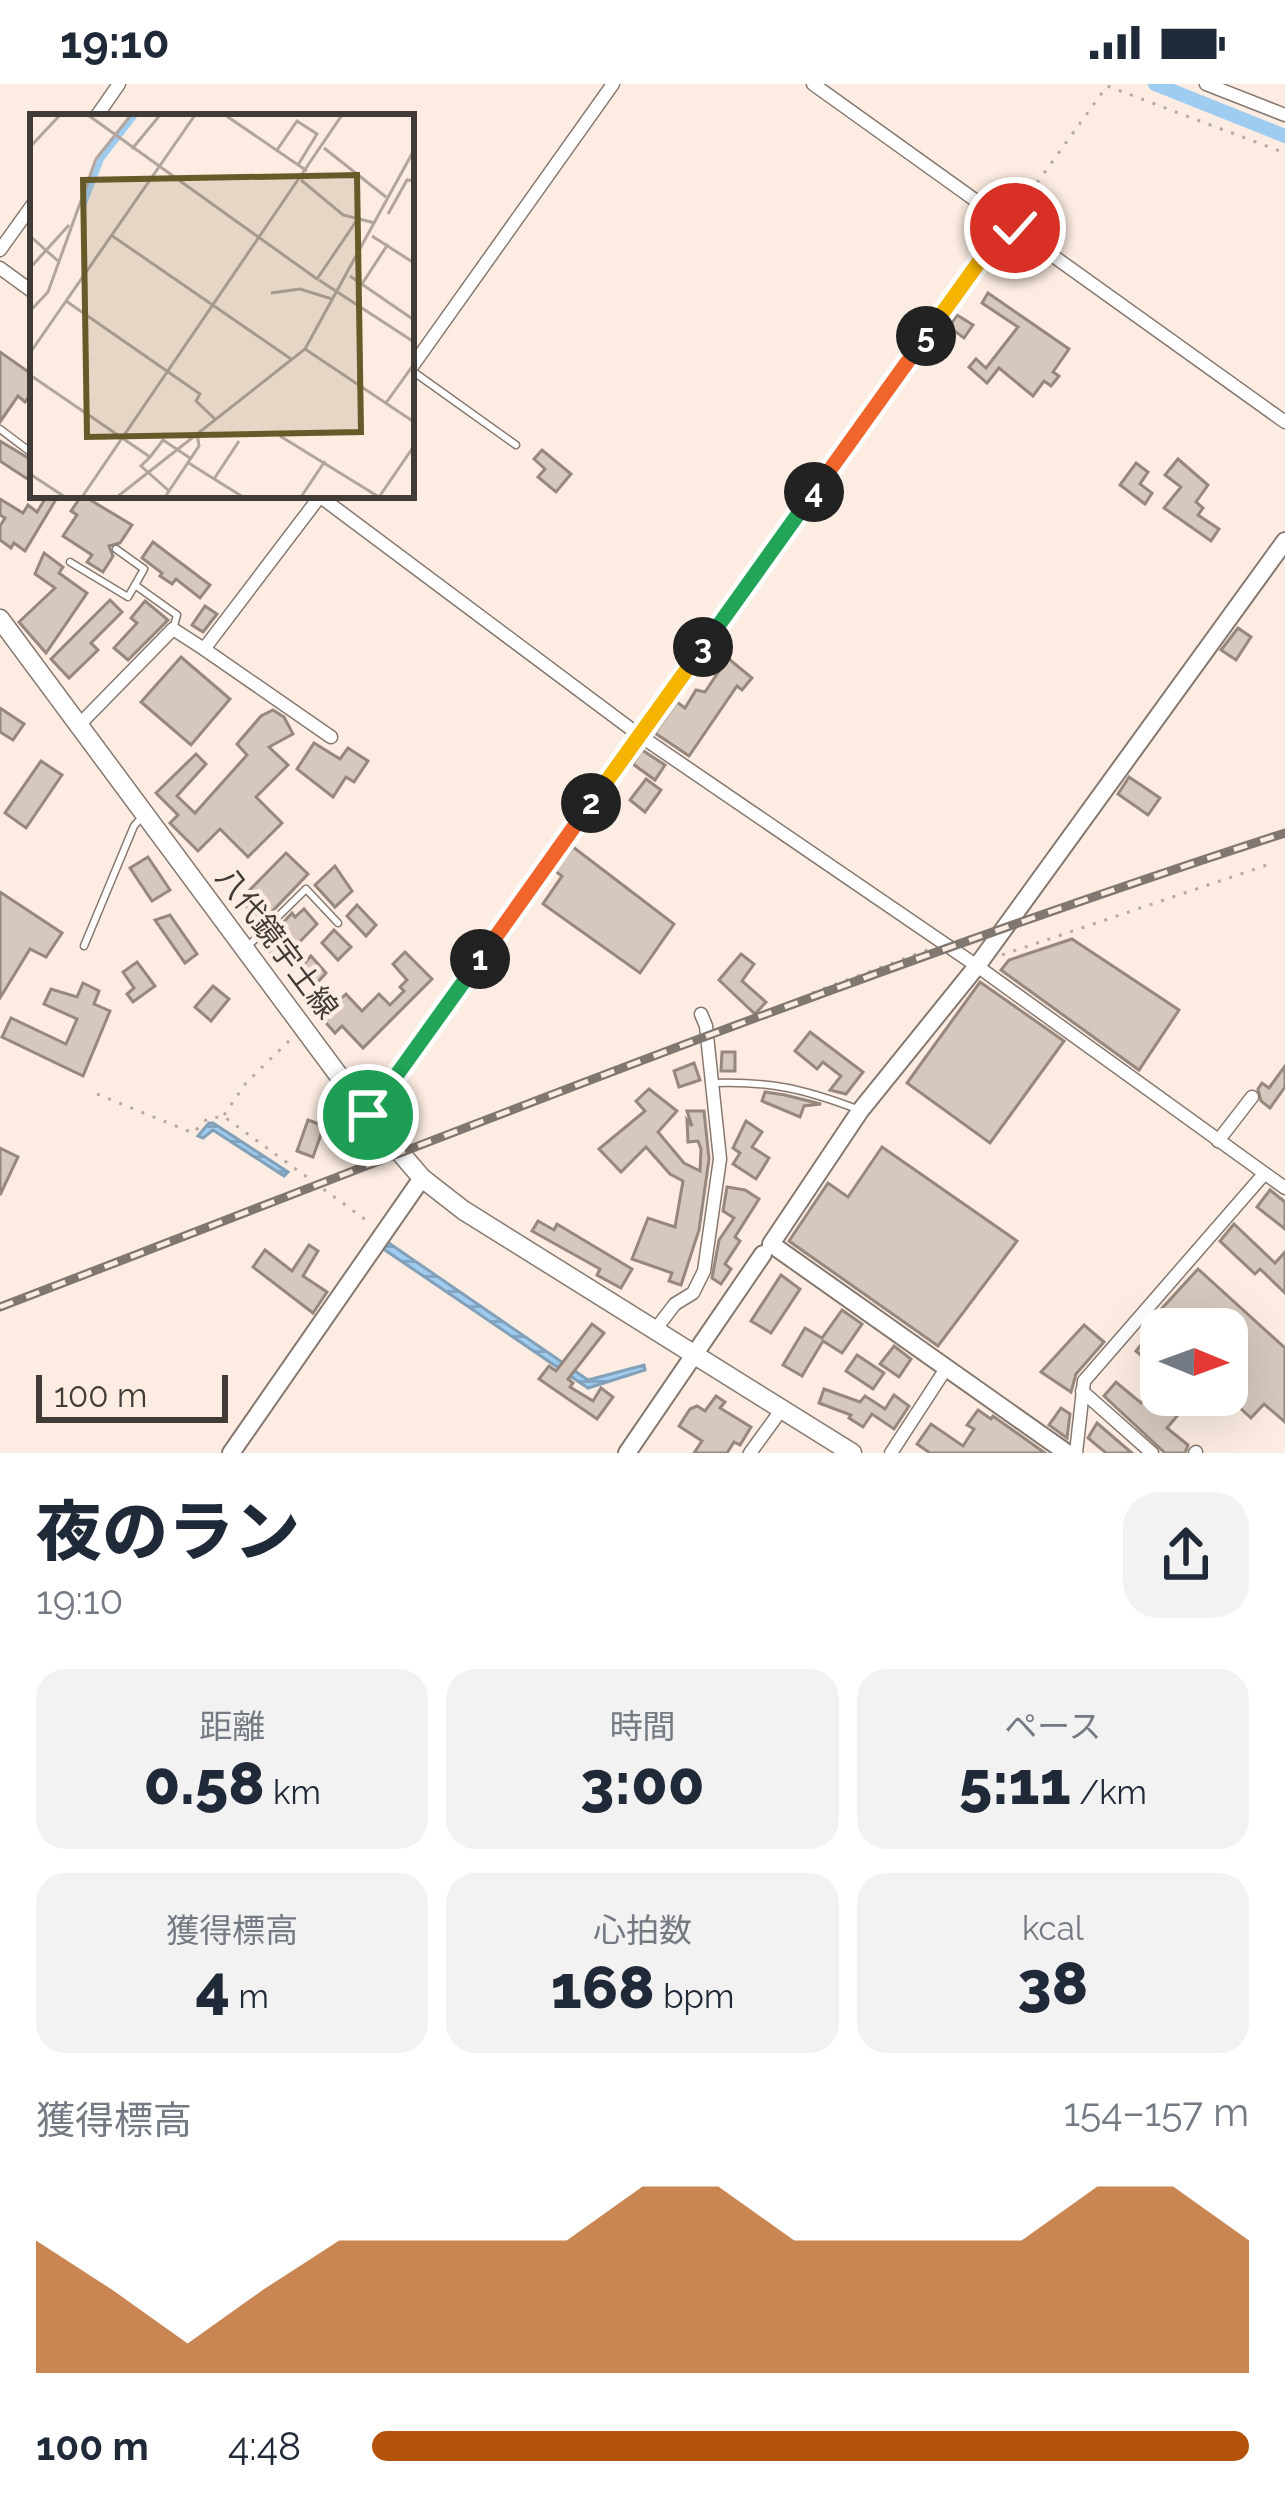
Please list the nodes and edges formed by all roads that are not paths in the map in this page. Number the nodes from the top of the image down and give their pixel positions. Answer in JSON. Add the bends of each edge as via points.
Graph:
{"nodes":[{"id":1,"x":119,"y":84,"type":"edge"},
{"id":2,"x":613,"y":84,"type":"edge"},
{"id":3,"x":813,"y":84,"type":"edge"},
{"id":4,"x":1206,"y":84,"type":"edge"},
{"id":5,"x":98,"y":114,"type":"edge"},
{"id":6,"x":1285,"y":115,"type":"edge"},
{"id":7,"x":30,"y":208,"type":"edge"},
{"id":8,"x":1007,"y":223,"type":"junction"},
{"id":9,"x":0,"y":250,"type":"edge"},
{"id":10,"x":0,"y":268,"type":"edge"},
{"id":11,"x":30,"y":290,"type":"edge"},
{"id":12,"x":414,"y":365,"type":"edge"},
{"id":13,"x":414,"y":371,"type":"edge"},
{"id":14,"x":1285,"y":422,"type":"edge"},
{"id":15,"x":0,"y":428,"type":"edge"},
{"id":16,"x":515,"y":445,"type":"dead end"},
{"id":17,"x":30,"y":452,"type":"edge"},
{"id":18,"x":318,"y":498,"type":"edge"},
{"id":19,"x":324,"y":498,"type":"edge"},
{"id":20,"x":1285,"y":541,"type":"edge"},
{"id":21,"x":116,"y":549,"type":"dead end"},
{"id":22,"x":70,"y":562,"type":"dead end"},
{"id":23,"x":135,"y":585,"type":"junction"},
{"id":24,"x":3,"y":629,"type":"edge"},
{"id":25,"x":173,"y":629,"type":"junction"},
{"id":26,"x":204,"y":649,"type":"junction"},
{"id":27,"x":77,"y":725,"type":"junction"},
{"id":28,"x":639,"y":735,"type":"junction"},
{"id":29,"x":331,"y":737,"type":"dead end"},
{"id":30,"x":144,"y":815,"type":"junction"},
{"id":31,"x":338,"y":923,"type":"dead end"},
{"id":32,"x":84,"y":946,"type":"dead end"},
{"id":33,"x":244,"y":950,"type":"junction"},
{"id":34,"x":982,"y":960,"type":"junction"},
{"id":35,"x":701,"y":1014,"type":"dead end"},
{"id":36,"x":713,"y":1083,"type":"junction"},
{"id":37,"x":1252,"y":1096,"type":"dead end"},
{"id":38,"x":860,"y":1111,"type":"junction"},
{"id":39,"x":368,"y":1115,"type":"junction"},
{"id":40,"x":1218,"y":1141,"type":"junction"},
{"id":41,"x":1264,"y":1174,"type":"junction"},
{"id":42,"x":422,"y":1178,"type":"junction"},
{"id":43,"x":1285,"y":1188,"type":"edge"},
{"id":44,"x":764,"y":1255,"type":"dead end"},
{"id":45,"x":655,"y":1330,"type":"junction"},
{"id":46,"x":694,"y":1354,"type":"junction"},
{"id":47,"x":947,"y":1367,"type":"junction"},
{"id":48,"x":1082,"y":1391,"type":"junction"},
{"id":49,"x":782,"y":1408,"type":"junction"},
{"id":50,"x":231,"y":1453,"type":"edge"},
{"id":51,"x":627,"y":1453,"type":"edge"},
{"id":52,"x":750,"y":1453,"type":"edge"},
{"id":53,"x":852,"y":1453,"type":"edge"},
{"id":54,"x":891,"y":1453,"type":"edge"},
{"id":55,"x":1071,"y":1453,"type":"edge"},
{"id":56,"x":1152,"y":1453,"type":"edge"}],
"edges":[{"from":1,"to":5,"type":"street"},
{"from":2,"to":12,"type":"street"},
{"from":3,"to":8,"type":"street"},
{"from":4,"to":6,"type":"street"},
{"from":7,"to":9,"type":"street"},
{"from":8,"to":14,"type":"street"},
{"from":8,"to":28,"type":"street"},
{"from":10,"to":11,"type":"street"},
{"from":13,"to":16,"type":"lane"},
{"from":15,"to":17,"type":"lane"},
{"from":18,"to":26,"type":"street"},
{"from":19,"to":28,"type":"street"},
{"from":20,"to":34,"type":"street"},
{"from":21,"to":23,"type":"lane","via":[[144,569]]},
{"from":22,"to":23,"type":"lane","via":[[128,597]]},
{"from":23,"to":25,"type":"lane","via":[[177,615]]},
{"from":24,"to":27,"type":"main road","name":"八代鏡宇土線"},
{"from":25,"to":26,"type":"street"},
{"from":25,"to":27,"type":"street"},
{"from":26,"to":29,"type":"street"},
{"from":27,"to":30,"type":"main road","name":"八代鏡宇土線"},
{"from":28,"to":34,"type":"street","via":[[943,944]]},
{"from":28,"to":39,"type":"street"},
{"from":30,"to":32,"type":"lane"},
{"from":30,"to":33,"type":"main road","name":"八代鏡宇土線"},
{"from":31,"to":33,"type":"lane","via":[[306,889]]},
{"from":33,"to":39,"type":"main road","name":"八代鏡宇土線"},
{"from":34,"to":38,"type":"street"},
{"from":34,"to":40,"type":"street"},
{"from":35,"to":36,"type":"street"},
{"from":36,"to":38,"type":"lane","via":[[770,1082]]},
{"from":36,"to":45,"type":"street","via":[[720,1160],[704,1270],[693,1293]]},
{"from":37,"to":40,"type":"street"},
{"from":38,"to":47,"type":"street","via":[[771,1244]]},
{"from":39,"to":42,"type":"main road","name":"八代鏡宇土線"},
{"from":40,"to":41,"type":"street"},
{"from":41,"to":43,"type":"street"},
{"from":41,"to":48,"type":"street"},
{"from":42,"to":45,"type":"main road","name":"八代鏡宇土線"},
{"from":42,"to":50,"type":"street"},
{"from":44,"to":46,"type":"street"},
{"from":45,"to":46,"type":"main road","name":"八代鏡宇土線"},
{"from":46,"to":49,"type":"main road","name":"八代鏡宇土線"},
{"from":46,"to":51,"type":"street"},
{"from":47,"to":54,"type":"street"},
{"from":47,"to":55,"type":"street"},
{"from":48,"to":55,"type":"street"},
{"from":48,"to":56,"type":"street"},
{"from":49,"to":52,"type":"street"},
{"from":49,"to":53,"type":"main road","name":"八代鏡宇土線"}]}
